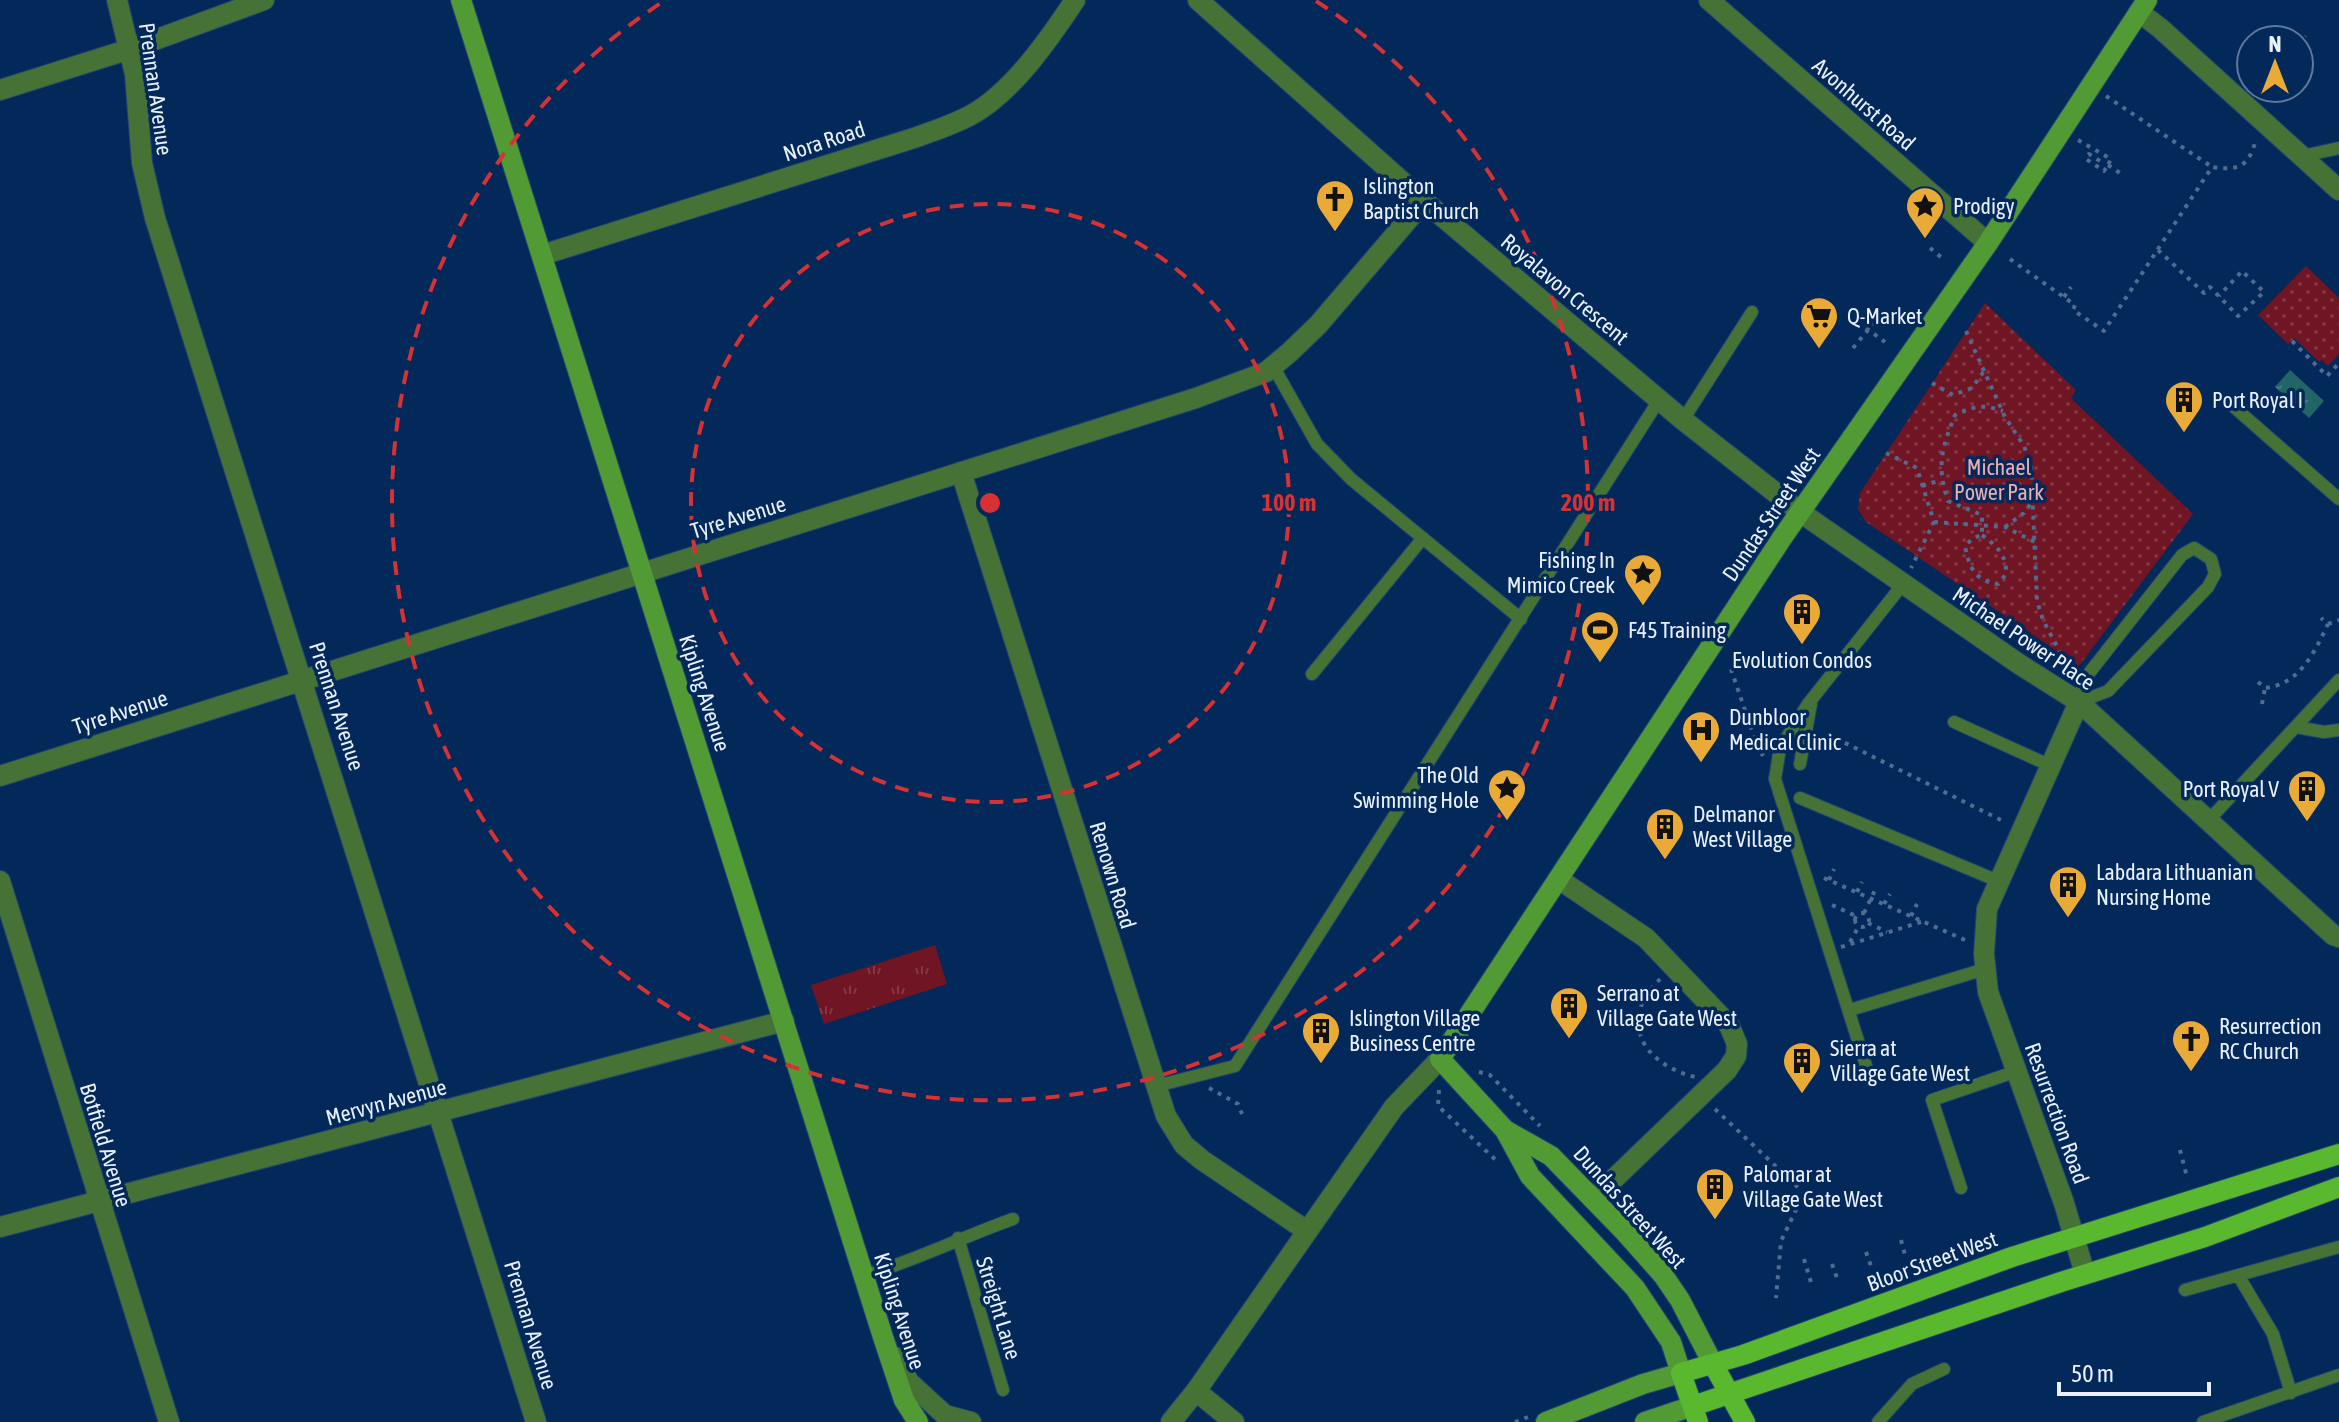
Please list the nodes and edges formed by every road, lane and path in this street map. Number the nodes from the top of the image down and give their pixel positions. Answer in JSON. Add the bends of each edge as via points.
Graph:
{"nodes":[{"id":1,"x":117,"y":0,"type":"edge"},
{"id":2,"x":264,"y":0,"type":"edge"},
{"id":3,"x":461,"y":0,"type":"edge"},
{"id":4,"x":1075,"y":0,"type":"edge"},
{"id":5,"x":1198,"y":0,"type":"edge"},
{"id":6,"x":1709,"y":0,"type":"edge"},
{"id":7,"x":2143,"y":6,"type":"edge"},
{"id":8,"x":130,"y":49,"type":"junction"},
{"id":9,"x":0,"y":90,"type":"edge"},
{"id":10,"x":2106,"y":96,"type":"dead end"},
{"id":11,"x":2256,"y":139,"type":"dead end"},
{"id":12,"x":2339,"y":148,"type":"edge"},
{"id":13,"x":2302,"y":156,"type":"junction"},
{"id":14,"x":2108,"y":165,"type":"junction"},
{"id":15,"x":2212,"y":167,"type":"junction"},
{"id":16,"x":2120,"y":173,"type":"dead end"},
{"id":17,"x":2339,"y":190,"type":"edge"},
{"id":18,"x":1424,"y":201,"type":"junction"},
{"id":19,"x":1988,"y":243,"type":"junction"},
{"id":20,"x":1930,"y":248,"type":"dead end"},
{"id":21,"x":2158,"y":250,"type":"junction"},
{"id":22,"x":542,"y":255,"type":"junction"},
{"id":23,"x":1942,"y":258,"type":"dead end"},
{"id":24,"x":2010,"y":259,"type":"dead end"},
{"id":25,"x":2071,"y":287,"type":"dead end"},
{"id":26,"x":2219,"y":296,"type":"junction"},
{"id":27,"x":2064,"y":297,"type":"junction"},
{"id":28,"x":1752,"y":312,"type":"dead end"},
{"id":29,"x":1883,"y":312,"type":"dead end"},
{"id":30,"x":1867,"y":329,"type":"junction"},
{"id":31,"x":1966,"y":331,"type":"dead end"},
{"id":32,"x":2292,"y":341,"type":"dead end"},
{"id":33,"x":1885,"y":342,"type":"dead end"},
{"id":34,"x":1853,"y":348,"type":"dead end"},
{"id":35,"x":2339,"y":363,"type":"edge"},
{"id":36,"x":1273,"y":366,"type":"junction"},
{"id":37,"x":1984,"y":370,"type":"junction"},
{"id":38,"x":1932,"y":383,"type":"dead end"},
{"id":39,"x":1659,"y":400,"type":"junction"},
{"id":40,"x":2226,"y":400,"type":"dead end"},
{"id":41,"x":2003,"y":411,"type":"junction"},
{"id":42,"x":1683,"y":420,"type":"junction"},
{"id":43,"x":1886,"y":453,"type":"dead end"},
{"id":44,"x":961,"y":472,"type":"junction"},
{"id":45,"x":1941,"y":480,"type":"junction"},
{"id":46,"x":1922,"y":486,"type":"junction"},
{"id":47,"x":2034,"y":499,"type":"junction"},
{"id":48,"x":2339,"y":499,"type":"edge"},
{"id":49,"x":1800,"y":512,"type":"junction"},
{"id":50,"x":1934,"y":522,"type":"junction"},
{"id":51,"x":1982,"y":525,"type":"junction"},
{"id":52,"x":2005,"y":527,"type":"junction"},
{"id":53,"x":1982,"y":535,"type":"junction"},
{"id":54,"x":1423,"y":538,"type":"junction"},
{"id":55,"x":2035,"y":542,"type":"junction"},
{"id":56,"x":642,"y":573,"type":"junction"},
{"id":57,"x":1903,"y":584,"type":"junction"},
{"id":58,"x":2321,"y":618,"type":"dead end"},
{"id":59,"x":1521,"y":619,"type":"junction"},
{"id":60,"x":2339,"y":620,"type":"edge"},
{"id":61,"x":2328,"y":624,"type":"junction"},
{"id":62,"x":1731,"y":669,"type":"dead end"},
{"id":63,"x":1312,"y":674,"type":"dead end"},
{"id":64,"x":303,"y":679,"type":"junction"},
{"id":65,"x":2339,"y":680,"type":"edge"},
{"id":66,"x":2258,"y":682,"type":"dead end"},
{"id":67,"x":2265,"y":688,"type":"junction"},
{"id":68,"x":1813,"y":698,"type":"junction"},
{"id":69,"x":2079,"y":702,"type":"junction"},
{"id":70,"x":2262,"y":704,"type":"dead end"},
{"id":71,"x":1954,"y":722,"type":"dead end"},
{"id":72,"x":2296,"y":727,"type":"junction"},
{"id":73,"x":2339,"y":730,"type":"edge"},
{"id":74,"x":1827,"y":734,"type":"dead end"},
{"id":75,"x":1800,"y":764,"type":"dead end"},
{"id":76,"x":2051,"y":766,"type":"junction"},
{"id":77,"x":0,"y":776,"type":"edge"},
{"id":78,"x":1775,"y":779,"type":"junction"},
{"id":79,"x":1800,"y":798,"type":"dead end"},
{"id":80,"x":2208,"y":821,"type":"junction"},
{"id":81,"x":2022,"y":830,"type":"junction"},
{"id":82,"x":1801,"y":865,"type":"junction"},
{"id":83,"x":1834,"y":869,"type":"dead end"},
{"id":84,"x":1560,"y":880,"type":"junction"},
{"id":85,"x":1829,"y":880,"type":"junction"},
{"id":86,"x":0,"y":881,"type":"edge"},
{"id":87,"x":1998,"y":881,"type":"junction"},
{"id":88,"x":1862,"y":882,"type":"dead end"},
{"id":89,"x":1876,"y":888,"type":"dead end"},
{"id":90,"x":1857,"y":892,"type":"junction"},
{"id":91,"x":1890,"y":894,"type":"dead end"},
{"id":92,"x":1870,"y":898,"type":"junction"},
{"id":93,"x":1884,"y":904,"type":"junction"},
{"id":94,"x":1917,"y":904,"type":"dead end"},
{"id":95,"x":1864,"y":913,"type":"junction"},
{"id":96,"x":1911,"y":916,"type":"junction"},
{"id":97,"x":1923,"y":922,"type":"junction"},
{"id":98,"x":1868,"y":923,"type":"junction"},
{"id":99,"x":1859,"y":926,"type":"junction"},
{"id":100,"x":1887,"y":932,"type":"junction"},
{"id":101,"x":2339,"y":937,"type":"edge"},
{"id":102,"x":1849,"y":944,"type":"junction"},
{"id":103,"x":1831,"y":951,"type":"junction"},
{"id":104,"x":1985,"y":959,"type":"junction"},
{"id":105,"x":1672,"y":964,"type":"junction"},
{"id":106,"x":1850,"y":1010,"type":"junction"},
{"id":107,"x":784,"y":1021,"type":"junction"},
{"id":108,"x":1440,"y":1059,"type":"junction"},
{"id":109,"x":1867,"y":1069,"type":"dead end"},
{"id":110,"x":1479,"y":1071,"type":"dead end"},
{"id":111,"x":2017,"y":1071,"type":"junction"},
{"id":112,"x":1204,"y":1073,"type":"junction"},
{"id":113,"x":1716,"y":1082,"type":"junction"},
{"id":114,"x":1156,"y":1086,"type":"junction"},
{"id":115,"x":1715,"y":1109,"type":"dead end"},
{"id":116,"x":440,"y":1112,"type":"junction"},
{"id":117,"x":1244,"y":1119,"type":"dead end"},
{"id":118,"x":1505,"y":1130,"type":"junction"},
{"id":119,"x":1545,"y":1132,"type":"dead end"},
{"id":120,"x":2180,"y":1150,"type":"dead end"},
{"id":121,"x":2339,"y":1154,"type":"edge"},
{"id":122,"x":2187,"y":1177,"type":"dead end"},
{"id":123,"x":2339,"y":1187,"type":"edge"},
{"id":124,"x":1961,"y":1188,"type":"dead end"},
{"id":125,"x":1593,"y":1199,"type":"junction"},
{"id":126,"x":99,"y":1202,"type":"junction"},
{"id":127,"x":1013,"y":1219,"type":"dead end"},
{"id":128,"x":0,"y":1227,"type":"edge"},
{"id":129,"x":1307,"y":1231,"type":"junction"},
{"id":130,"x":2074,"y":1237,"type":"junction"},
{"id":131,"x":958,"y":1238,"type":"junction"},
{"id":132,"x":1901,"y":1240,"type":"dead end"},
{"id":133,"x":2339,"y":1247,"type":"edge"},
{"id":134,"x":1866,"y":1252,"type":"dead end"},
{"id":135,"x":1905,"y":1255,"type":"dead end"},
{"id":136,"x":1804,"y":1259,"type":"dead end"},
{"id":137,"x":1832,"y":1264,"type":"dead end"},
{"id":138,"x":1871,"y":1266,"type":"dead end"},
{"id":139,"x":2085,"y":1274,"type":"junction"},
{"id":140,"x":2238,"y":1275,"type":"junction"},
{"id":141,"x":863,"y":1276,"type":"junction"},
{"id":142,"x":1837,"y":1278,"type":"dead end"},
{"id":143,"x":1812,"y":1286,"type":"dead end"},
{"id":144,"x":2185,"y":1290,"type":"dead end"},
{"id":145,"x":1776,"y":1298,"type":"dead end"},
{"id":146,"x":883,"y":1337,"type":"junction"},
{"id":147,"x":1713,"y":1364,"type":"junction"},
{"id":148,"x":1944,"y":1369,"type":"dead end"},
{"id":149,"x":1681,"y":1373,"type":"junction"},
{"id":150,"x":2339,"y":1375,"type":"edge"},
{"id":151,"x":1003,"y":1390,"type":"dead end"},
{"id":152,"x":1196,"y":1391,"type":"junction"},
{"id":153,"x":2291,"y":1393,"type":"junction"},
{"id":154,"x":1730,"y":1394,"type":"junction"},
{"id":155,"x":904,"y":1400,"type":"junction"},
{"id":156,"x":1696,"y":1414,"type":"edge"},
{"id":157,"x":169,"y":1422,"type":"edge"},
{"id":158,"x":536,"y":1422,"type":"edge"},
{"id":159,"x":904,"y":1422,"type":"edge"},
{"id":160,"x":918,"y":1422,"type":"edge"},
{"id":161,"x":971,"y":1422,"type":"edge"},
{"id":162,"x":1171,"y":1422,"type":"edge"},
{"id":163,"x":1234,"y":1422,"type":"edge"},
{"id":164,"x":1546,"y":1422,"type":"edge"},
{"id":165,"x":1645,"y":1422,"type":"edge"},
{"id":166,"x":1745,"y":1422,"type":"edge"},
{"id":167,"x":1878,"y":1422,"type":"edge"},
{"id":168,"x":2203,"y":1422,"type":"edge"}],
"edges":[{"from":1,"to":8,"type":"street","name":"Prennan Avenue"},
{"from":2,"to":8,"type":"street"},
{"from":3,"to":22,"type":"main road","name":"Kipling Avenue"},
{"from":4,"to":22,"type":"street","name":"Nora Road","via":[[1007,86],[971,115],[914,138]]},
{"from":5,"to":18,"type":"street","name":"Royalavon Crescent"},
{"from":6,"to":19,"type":"street","name":"Avonhurst Road"},
{"from":7,"to":13,"type":"street","via":[[2160,28]]},
{"from":7,"to":19,"type":"main road","name":"Dundas Street West"},
{"from":8,"to":9,"type":"street"},
{"from":8,"to":64,"type":"street","name":"Prennan Avenue","via":[[142,163],[155,218]]},
{"from":10,"to":15,"type":"path"},
{"from":11,"to":15,"type":"path","via":[[2251,157],[2239,167]]},
{"from":12,"to":13,"type":"lane"},
{"from":13,"to":17,"type":"street"},
{"from":14,"to":14,"type":"path","via":[[2111,159],[2101,151],[2096,151],[2100,161],[2089,154],[2086,159],[2104,171]]},
{"from":14,"to":16,"type":"path"},
{"from":15,"to":21,"type":"path"},
{"from":18,"to":36,"type":"street","name":"Tyre Avenue","via":[[1318,325]]},
{"from":18,"to":39,"type":"street","name":"Royalavon Crescent"},
{"from":19,"to":49,"type":"main road","name":"Dundas Street West"},
{"from":20,"to":23,"type":"path"},
{"from":21,"to":26,"type":"path","via":[[2204,293],[2210,287]]},
{"from":21,"to":27,"type":"path","via":[[2104,331],[2073,310],[2075,305]]},
{"from":22,"to":56,"type":"main road","name":"Kipling Avenue"},
{"from":24,"to":27,"type":"path"},
{"from":25,"to":27,"type":"path"},
{"from":26,"to":26,"type":"path","via":[[2238,316],[2264,292],[2242,271]]},
{"from":28,"to":42,"type":"lane"},
{"from":29,"to":30,"type":"path"},
{"from":30,"to":33,"type":"path"},
{"from":30,"to":34,"type":"path"},
{"from":31,"to":37,"type":"path"},
{"from":32,"to":35,"type":"path","via":[[2327,376]]},
{"from":36,"to":44,"type":"street","name":"Tyre Avenue","via":[[1196,398]]},
{"from":36,"to":54,"type":"lane","via":[[1317,444]]},
{"from":37,"to":38,"type":"path","via":[[1972,388],[1953,395]]},
{"from":37,"to":41,"type":"path"},
{"from":39,"to":42,"type":"street","name":"Royalavon Crescent"},
{"from":39,"to":59,"type":"lane"},
{"from":40,"to":48,"type":"lane"},
{"from":41,"to":45,"type":"path","via":[[1973,406],[1955,415],[1941,452]]},
{"from":41,"to":47,"type":"path","via":[[2031,465]]},
{"from":42,"to":49,"type":"street","name":"Royalavon Crescent"},
{"from":43,"to":46,"type":"path","via":[[1917,468]]},
{"from":44,"to":56,"type":"street","name":"Tyre Avenue"},
{"from":44,"to":114,"type":"street","name":"Renown Road"},
{"from":45,"to":46,"type":"path"},
{"from":45,"to":51,"type":"path","via":[[1948,501],[1982,515]]},
{"from":46,"to":50,"type":"path"},
{"from":47,"to":52,"type":"path"},
{"from":47,"to":55,"type":"path"},
{"from":49,"to":57,"type":"street","name":"Michael Power Place"},
{"from":49,"to":84,"type":"main road","name":"Dundas Street West"},
{"from":50,"to":51,"type":"path"},
{"from":50,"to":57,"type":"path"},
{"from":51,"to":52,"type":"path"},
{"from":51,"to":53,"type":"path"},
{"from":52,"to":55,"type":"path"},
{"from":53,"to":53,"type":"path","via":[[1965,546],[1968,563],[1979,578],[1998,584],[2006,574],[2005,559]]},
{"from":54,"to":59,"type":"lane"},
{"from":54,"to":63,"type":"lane"},
{"from":55,"to":69,"type":"path","via":[[2037,601],[2070,669]]},
{"from":56,"to":64,"type":"street","name":"Tyre Avenue"},
{"from":56,"to":107,"type":"main road","name":"Kipling Avenue"},
{"from":57,"to":68,"type":"lane"},
{"from":57,"to":69,"type":"street","name":"Michael Power Place"},
{"from":58,"to":61,"type":"path"},
{"from":59,"to":112,"type":"lane","via":[[1235,1066]]},
{"from":60,"to":61,"type":"path"},
{"from":61,"to":67,"type":"path","via":[[2304,667],[2287,682]]},
{"from":62,"to":78,"type":"path","via":[[1755,740]]},
{"from":64,"to":77,"type":"street","name":"Tyre Avenue"},
{"from":64,"to":116,"type":"street","name":"Prennan Avenue"},
{"from":65,"to":72,"type":"lane"},
{"from":66,"to":67,"type":"path"},
{"from":67,"to":70,"type":"path"},
{"from":68,"to":75,"type":"lane"},
{"from":68,"to":78,"type":"lane","via":[[1780,748]]},
{"from":69,"to":69,"type":"lane","via":[[2108,691],[2208,587],[2215,574],[2211,559],[2194,548],[2182,555],[2083,681]]},
{"from":69,"to":76,"type":"street","name":"Resurrection Road"},
{"from":69,"to":80,"type":"street","name":"Michael Power Place"},
{"from":71,"to":76,"type":"lane"},
{"from":72,"to":73,"type":"lane"},
{"from":72,"to":80,"type":"lane"},
{"from":74,"to":81,"type":"path"},
{"from":76,"to":81,"type":"street","name":"Resurrection Road"},
{"from":78,"to":82,"type":"lane"},
{"from":79,"to":87,"type":"lane"},
{"from":80,"to":101,"type":"street","name":"Michael Power Place"},
{"from":81,"to":87,"type":"street","name":"Resurrection Road"},
{"from":82,"to":85,"type":"path"},
{"from":82,"to":103,"type":"lane"},
{"from":83,"to":85,"type":"path"},
{"from":84,"to":105,"type":"street","via":[[1632,926]]},
{"from":84,"to":108,"type":"main road","name":"Dundas Street West"},
{"from":85,"to":90,"type":"path"},
{"from":86,"to":126,"type":"street","name":"Botfield Avenue"},
{"from":87,"to":104,"type":"street","name":"Resurrection Road","via":[[1987,909]]},
{"from":88,"to":90,"type":"path"},
{"from":89,"to":92,"type":"path"},
{"from":90,"to":92,"type":"path"},
{"from":91,"to":93,"type":"path"},
{"from":92,"to":93,"type":"path"},
{"from":92,"to":95,"type":"path"},
{"from":93,"to":96,"type":"path"},
{"from":94,"to":96,"type":"path"},
{"from":95,"to":98,"type":"path"},
{"from":95,"to":99,"type":"path","via":[[1855,917]]},
{"from":96,"to":97,"type":"path"},
{"from":97,"to":100,"type":"path"},
{"from":97,"to":104,"type":"path"},
{"from":98,"to":99,"type":"path"},
{"from":98,"to":100,"type":"path"},
{"from":99,"to":102,"type":"path"},
{"from":100,"to":102,"type":"path"},
{"from":102,"to":103,"type":"path"},
{"from":103,"to":106,"type":"lane"},
{"from":104,"to":106,"type":"lane"},
{"from":104,"to":111,"type":"street","name":"Resurrection Road","via":[[1988,992]]},
{"from":105,"to":113,"type":"street","via":[[1735,1034],[1736,1056]]},
{"from":105,"to":113,"type":"path","via":[[1644,998],[1639,1021],[1644,1044],[1661,1065]]},
{"from":106,"to":109,"type":"lane"},
{"from":107,"to":116,"type":"street","name":"Mervyn Avenue"},
{"from":107,"to":141,"type":"main road","name":"Kipling Avenue"},
{"from":108,"to":118,"type":"main road","name":"Dundas Street West"},
{"from":108,"to":129,"type":"street","name":"Dundas Street West","via":[[1394,1107]]},
{"from":110,"to":119,"type":"path","via":[[1490,1075]]},
{"from":111,"to":124,"type":"lane","via":[[1932,1100]]},
{"from":111,"to":130,"type":"street","name":"Resurrection Road"},
{"from":112,"to":114,"type":"lane"},
{"from":112,"to":117,"type":"path","via":[[1208,1087],[1238,1104]]},
{"from":113,"to":125,"type":"street"},
{"from":114,"to":129,"type":"street","name":"Renown Road","via":[[1184,1145]]},
{"from":115,"to":145,"type":"path","via":[[1804,1193],[1781,1241]]},
{"from":116,"to":126,"type":"street","name":"Mervyn Avenue"},
{"from":116,"to":158,"type":"street","name":"Prennan Avenue"},
{"from":118,"to":125,"type":"main road","name":"Dundas Street West","via":[[1551,1156]]},
{"from":118,"to":149,"type":"main road","name":"Dundas Street West","via":[[1530,1176],[1635,1288],[1671,1342]]},
{"from":120,"to":122,"type":"path"},
{"from":121,"to":130,"type":"main road","name":"Bloor Street West"},
{"from":123,"to":139,"type":"main road"},
{"from":125,"to":147,"type":"main road","name":"Dundas Street West","via":[[1663,1275]]},
{"from":126,"to":128,"type":"street","name":"Mervyn Avenue"},
{"from":126,"to":157,"type":"street","name":"Botfield Avenue"},
{"from":127,"to":131,"type":"lane","name":"Streight Lane"},
{"from":129,"to":152,"type":"street","name":"Dundas Street West"},
{"from":130,"to":139,"type":"street","name":"Resurrection Road"},
{"from":130,"to":147,"type":"main road","name":"Bloor Street West"},
{"from":131,"to":141,"type":"lane","name":"Streight Lane"},
{"from":131,"to":151,"type":"lane","name":"Streight Lane"},
{"from":132,"to":135,"type":"path"},
{"from":133,"to":140,"type":"lane"},
{"from":134,"to":138,"type":"path"},
{"from":136,"to":143,"type":"path"},
{"from":137,"to":142,"type":"path"},
{"from":139,"to":154,"type":"main road"},
{"from":140,"to":144,"type":"lane"},
{"from":140,"to":153,"type":"lane","via":[[2273,1334]]},
{"from":141,"to":146,"type":"main road","name":"Kipling Avenue"},
{"from":146,"to":155,"type":"main road","name":"Kipling Avenue"},
{"from":146,"to":161,"type":"street","via":[[909,1382],[945,1415]]},
{"from":147,"to":149,"type":"main road","name":"Bloor Street West"},
{"from":147,"to":154,"type":"main road","name":"Dundas Street West"},
{"from":148,"to":167,"type":"lane","via":[[1912,1384]]},
{"from":149,"to":156,"type":"main road","name":"Dundas Street West"},
{"from":149,"to":164,"type":"main road","name":"Bloor Street West"},
{"from":150,"to":153,"type":"lane"},
{"from":152,"to":162,"type":"street","name":"Dundas Street West"},
{"from":152,"to":163,"type":"street"},
{"from":153,"to":168,"type":"lane"},
{"from":154,"to":156,"type":"main road"},
{"from":154,"to":166,"type":"main road","name":"Dundas Street West"},
{"from":155,"to":159,"type":"main road","name":"Kipling Avenue"},
{"from":155,"to":160,"type":"main road","name":"Kipling Avenue"},
{"from":156,"to":165,"type":"main road"}]}
